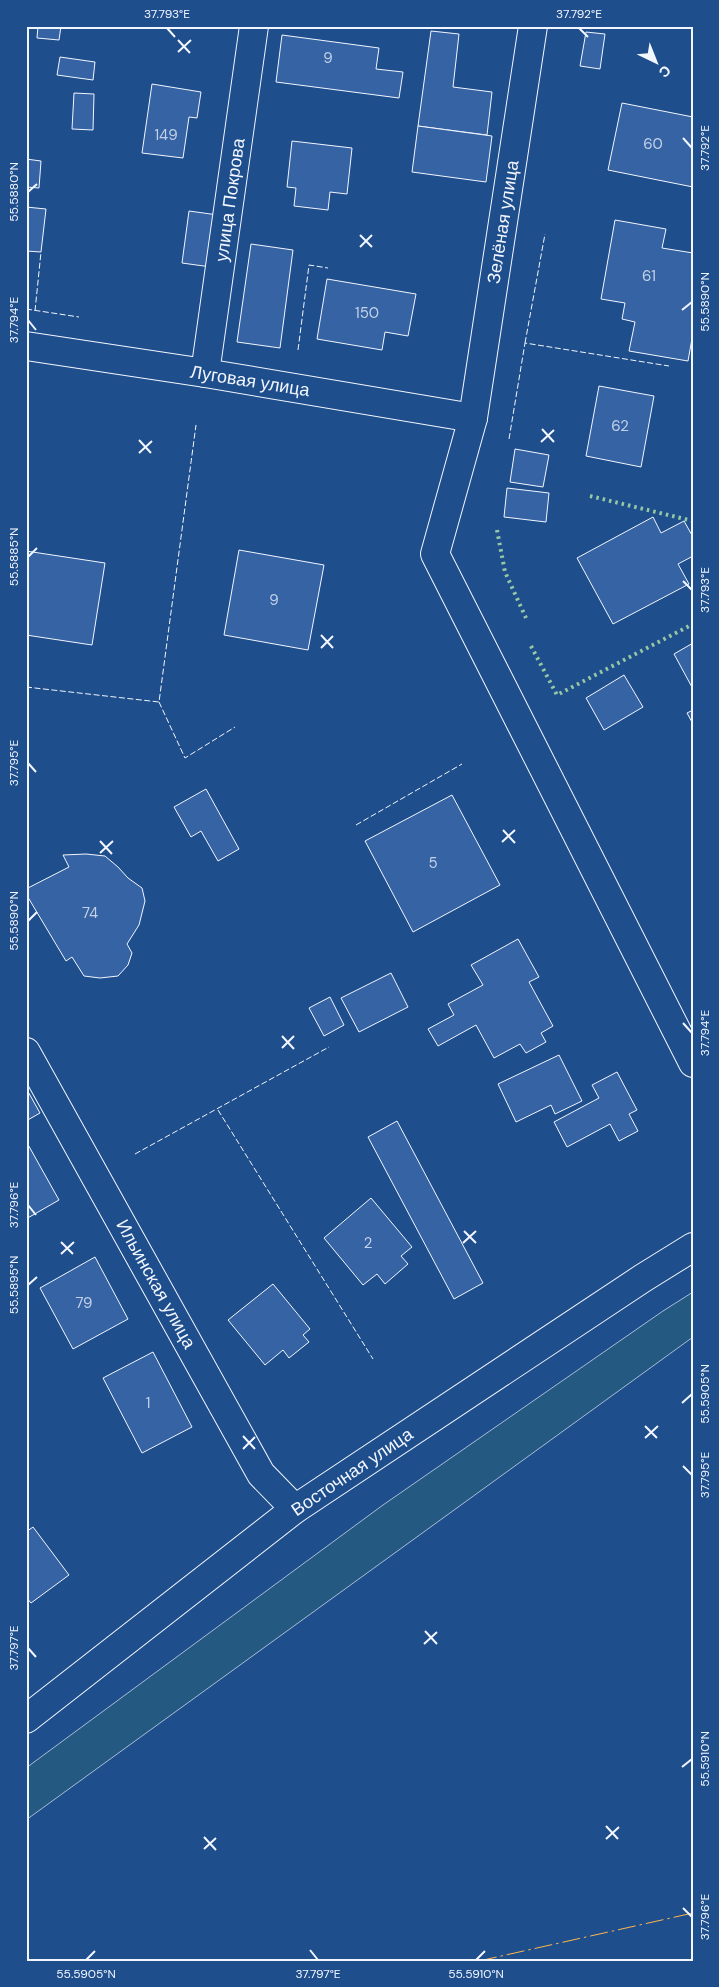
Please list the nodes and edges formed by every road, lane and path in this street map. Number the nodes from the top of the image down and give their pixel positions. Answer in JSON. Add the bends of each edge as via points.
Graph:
{"nodes":[{"id":1,"x":254,"y":26,"type":"edge"},
{"id":2,"x":533,"y":26,"type":"edge"},
{"id":3,"x":26,"y":346,"type":"edge"},
{"id":4,"x":205,"y":373,"type":"junction"},
{"id":5,"x":473,"y":418,"type":"junction"},
{"id":6,"x":26,"y":1052,"type":"edge"},
{"id":7,"x":693,"y":1063,"type":"edge"},
{"id":8,"x":693,"y":1247,"type":"edge"},
{"id":9,"x":295,"y":1509,"type":"junction"},
{"id":10,"x":26,"y":1719,"type":"edge"}],
"edges":[{"from":1,"to":4,"type":"street","name":"улица Покрова"},
{"from":2,"to":5,"type":"street","name":"Зелёная улица"},
{"from":3,"to":4,"type":"street","name":"Луговая улица"},
{"from":4,"to":5,"type":"street","name":"Луговая улица"},
{"from":5,"to":7,"type":"street","name":"Зелёная улица","via":[[436,554]]},
{"from":6,"to":9,"type":"street","name":"Ильинская улица","via":[[262,1474]]},
{"from":8,"to":9,"type":"street","name":"Восточная улица"},
{"from":9,"to":10,"type":"street","name":"Восточная улица"}]}
